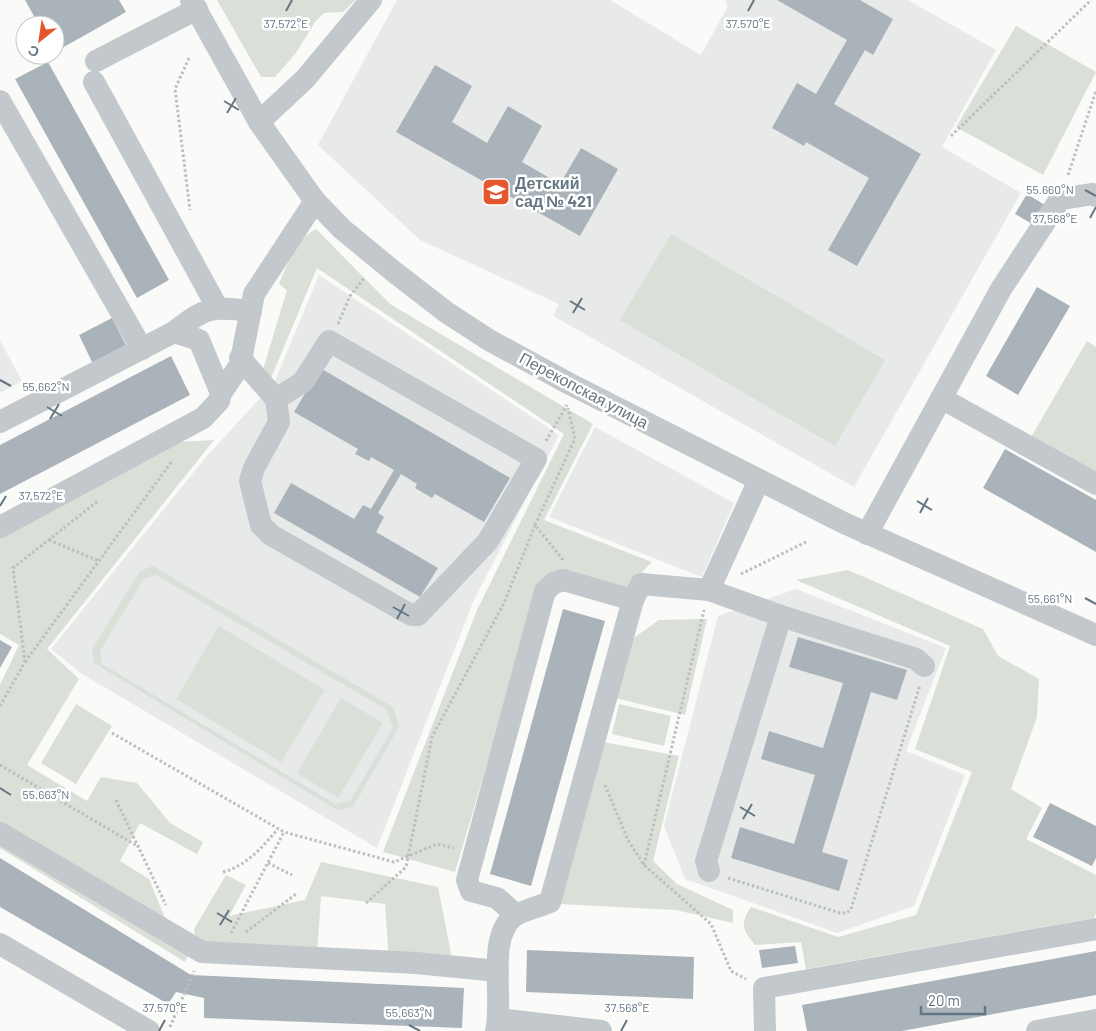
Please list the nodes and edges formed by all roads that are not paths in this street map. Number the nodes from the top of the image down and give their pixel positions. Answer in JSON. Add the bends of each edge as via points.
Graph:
{"nodes":[{"id":1,"x":371,"y":0,"type":"edge"},
{"id":2,"x":194,"y":5,"type":"edge"},
{"id":3,"x":0,"y":101,"type":"edge"},
{"id":4,"x":259,"y":122,"type":"junction"},
{"id":5,"x":1096,"y":196,"type":"edge"},
{"id":6,"x":315,"y":201,"type":"junction"},
{"id":7,"x":217,"y":307,"type":"junction"},
{"id":8,"x":251,"y":311,"type":"junction"},
{"id":9,"x":174,"y":332,"type":"junction"},
{"id":10,"x":142,"y":349,"type":"junction"},
{"id":11,"x":240,"y":358,"type":"junction"},
{"id":12,"x":306,"y":378,"type":"junction"},
{"id":13,"x":221,"y":393,"type":"junction"},
{"id":14,"x":276,"y":398,"type":"junction"},
{"id":15,"x":941,"y":398,"type":"junction"},
{"id":16,"x":0,"y":422,"type":"edge"},
{"id":17,"x":278,"y":426,"type":"junction"},
{"id":18,"x":759,"y":480,"type":"junction"},
{"id":19,"x":1096,"y":484,"type":"edge"},
{"id":20,"x":0,"y":527,"type":"edge"},
{"id":21,"x":868,"y":534,"type":"junction"},
{"id":22,"x":709,"y":590,"type":"junction"},
{"id":23,"x":633,"y":600,"type":"junction"},
{"id":24,"x":781,"y":616,"type":"junction"},
{"id":25,"x":1096,"y":635,"type":"edge"},
{"id":26,"x":924,"y":666,"type":"road end"},
{"id":27,"x":0,"y":833,"type":"edge"},
{"id":28,"x":709,"y":871,"type":"road end"},
{"id":29,"x":516,"y":915,"type":"junction"},
{"id":30,"x":1096,"y":929,"type":"edge"},
{"id":31,"x":0,"y":944,"type":"edge"},
{"id":32,"x":498,"y":971,"type":"junction"},
{"id":33,"x":1096,"y":1020,"type":"edge"},
{"id":34,"x":497,"y":1025,"type":"edge"},
{"id":35,"x":149,"y":1031,"type":"edge"},
{"id":36,"x":601,"y":1031,"type":"edge"},
{"id":37,"x":765,"y":1031,"type":"edge"},
{"id":38,"x":1037,"y":1031,"type":"edge"}],
"edges":[{"from":1,"to":4,"type":"street","via":[[305,79]]},
{"from":2,"to":4,"type":"street","name":"Перекопская улица"},
{"from":2,"to":7,"type":"street","via":[[95,72]]},
{"from":3,"to":10,"type":"street"},
{"from":4,"to":6,"type":"street","name":"Перекопская улица"},
{"from":5,"to":15,"type":"street","via":[[1060,199],[1001,289]]},
{"from":6,"to":8,"type":"street","via":[[254,294]]},
{"from":6,"to":18,"type":"street","name":"Перекопская улица","via":[[407,283],[489,340],[568,384]]},
{"from":7,"to":8,"type":"street"},
{"from":7,"to":9,"type":"street","via":[[198,314]]},
{"from":8,"to":11,"type":"street"},
{"from":9,"to":10,"type":"street"},
{"from":9,"to":13,"type":"street","via":[[199,340]]},
{"from":10,"to":16,"type":"street"},
{"from":11,"to":13,"type":"street","via":[[240,365]]},
{"from":11,"to":14,"type":"street"},
{"from":12,"to":14,"type":"street","via":[[296,388]]},
{"from":12,"to":17,"type":"street"},
{"from":12,"to":17,"type":"street","via":[[331,341],[536,459],[488,541],[425,610],[412,615],[264,530],[258,518],[250,480]]},
{"from":13,"to":20,"type":"street","via":[[219,401],[203,418]]},
{"from":14,"to":17,"type":"street","via":[[280,414]]},
{"from":15,"to":19,"type":"street"},
{"from":15,"to":21,"type":"street"},
{"from":18,"to":21,"type":"street","name":"Перекопская улица"},
{"from":18,"to":22,"type":"street"},
{"from":21,"to":25,"type":"street","name":"Перекопская улица"},
{"from":22,"to":23,"type":"street","via":[[641,584]]},
{"from":22,"to":24,"type":"street"},
{"from":23,"to":29,"type":"street","via":[[550,902]]},
{"from":23,"to":29,"type":"street","via":[[563,580],[554,582],[545,591],[467,880],[471,891],[497,898]]},
{"from":24,"to":26,"type":"street","via":[[916,659]]},
{"from":24,"to":28,"type":"street","via":[[706,861]]},
{"from":27,"to":32,"type":"street","via":[[211,952],[416,963]]},
{"from":29,"to":32,"type":"street","via":[[504,926]]},
{"from":30,"to":37,"type":"street","via":[[764,988]]},
{"from":31,"to":35,"type":"street"},
{"from":32,"to":34,"type":"street"},
{"from":33,"to":38,"type":"street"},
{"from":34,"to":36,"type":"street"}]}
